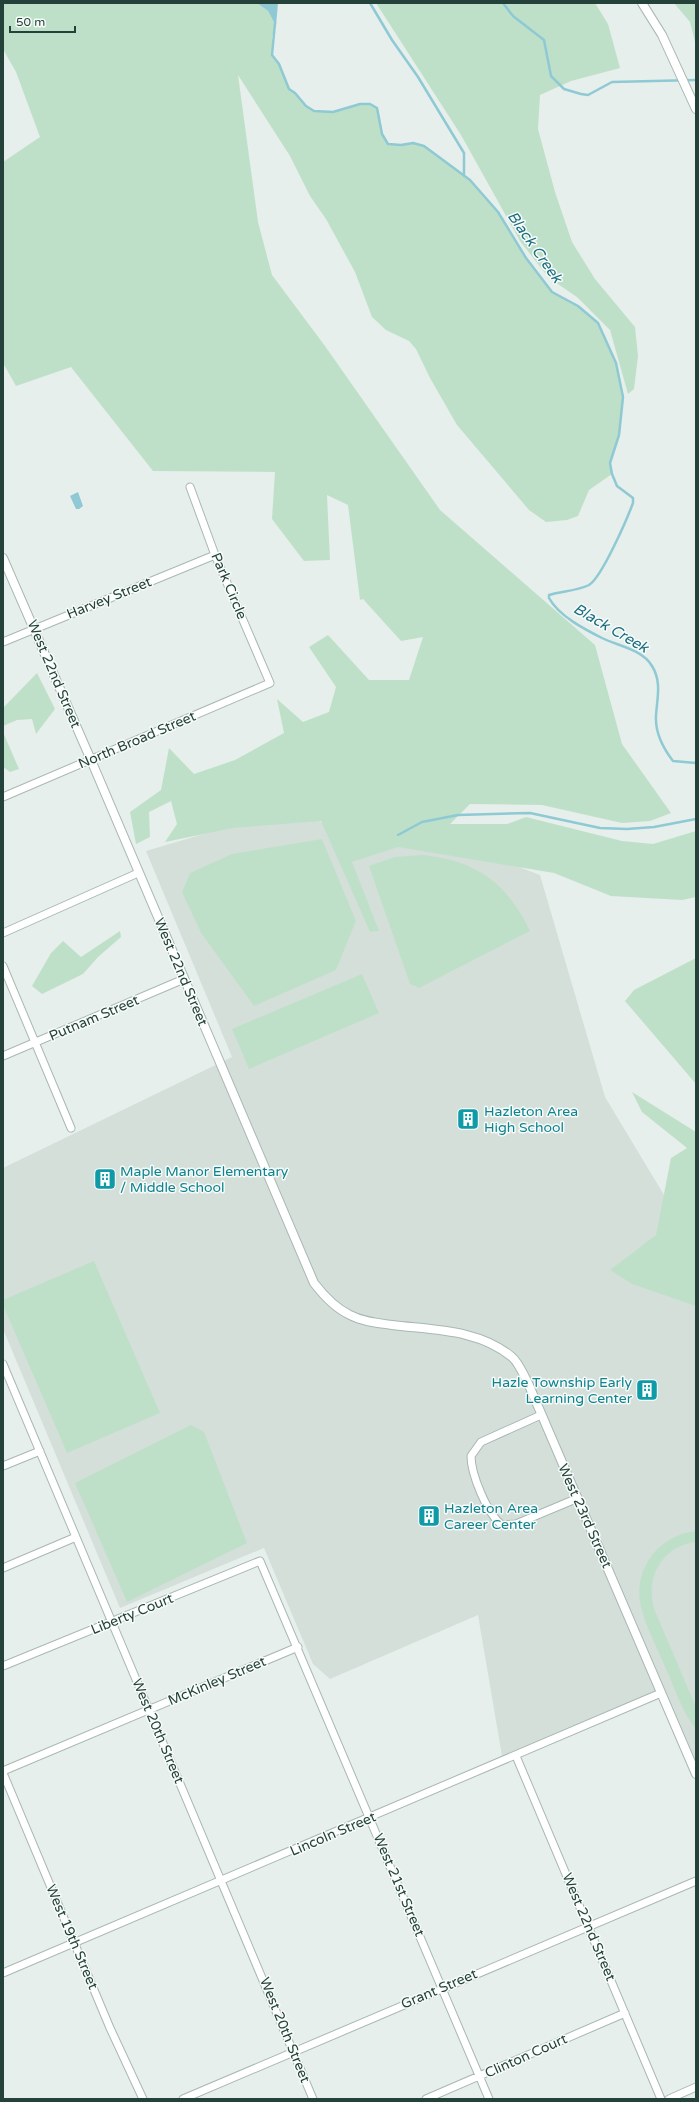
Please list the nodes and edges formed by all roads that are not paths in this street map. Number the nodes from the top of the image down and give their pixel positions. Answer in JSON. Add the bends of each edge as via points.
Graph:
{"nodes":[{"id":1,"x":642,"y":3,"type":"edge"},
{"id":2,"x":696,"y":108,"type":"edge"},
{"id":3,"x":190,"y":487,"type":"dead end"},
{"id":4,"x":215,"y":555,"type":"junction"},
{"id":5,"x":3,"y":558,"type":"edge"},
{"id":6,"x":35,"y":629,"type":"junction"},
{"id":7,"x":3,"y":642,"type":"edge"},
{"id":8,"x":270,"y":683,"type":"joint"},
{"id":9,"x":91,"y":760,"type":"junction"},
{"id":10,"x":3,"y":797,"type":"edge"},
{"id":11,"x":138,"y":873,"type":"junction"},
{"id":12,"x":3,"y":933,"type":"edge"},
{"id":13,"x":3,"y":966,"type":"edge"},
{"id":14,"x":184,"y":979,"type":"junction"},
{"id":15,"x":35,"y":1042,"type":"junction"},
{"id":16,"x":3,"y":1056,"type":"edge"},
{"id":17,"x":71,"y":1128,"type":"dead end"},
{"id":18,"x":413,"y":1328,"type":"joint"},
{"id":19,"x":3,"y":1365,"type":"edge"},
{"id":20,"x":541,"y":1415,"type":"junction"},
{"id":21,"x":40,"y":1451,"type":"junction"},
{"id":22,"x":3,"y":1466,"type":"edge"},
{"id":23,"x":578,"y":1498,"type":"junction"},
{"id":24,"x":76,"y":1537,"type":"junction"},
{"id":25,"x":260,"y":1560,"type":"joint"},
{"id":26,"x":3,"y":1568,"type":"edge"},
{"id":27,"x":113,"y":1622,"type":"junction"},
{"id":28,"x":298,"y":1647,"type":"junction"},
{"id":29,"x":3,"y":1666,"type":"edge"},
{"id":30,"x":661,"y":1693,"type":"junction"},
{"id":31,"x":149,"y":1710,"type":"junction"},
{"id":32,"x":516,"y":1756,"type":"junction"},
{"id":33,"x":3,"y":1772,"type":"edge"},
{"id":34,"x":696,"y":1774,"type":"edge"},
{"id":35,"x":370,"y":1818,"type":"junction"},
{"id":36,"x":222,"y":1881,"type":"junction"},
{"id":37,"x":696,"y":1881,"type":"edge"},
{"id":38,"x":588,"y":1925,"type":"junction"},
{"id":39,"x":74,"y":1942,"type":"junction"},
{"id":40,"x":3,"y":1973,"type":"edge"},
{"id":41,"x":443,"y":1987,"type":"junction"},
{"id":42,"x":626,"y":2013,"type":"junction"},
{"id":43,"x":293,"y":2052,"type":"junction"},
{"id":44,"x":480,"y":2076,"type":"junction"},
{"id":45,"x":696,"y":2087,"type":"edge"},
{"id":46,"x":143,"y":2099,"type":"edge"},
{"id":47,"x":183,"y":2099,"type":"edge"},
{"id":48,"x":313,"y":2099,"type":"edge"},
{"id":49,"x":426,"y":2099,"type":"edge"},
{"id":50,"x":489,"y":2099,"type":"edge"},
{"id":51,"x":661,"y":2099,"type":"edge"},
{"id":52,"x":669,"y":2099,"type":"edge"}],
"edges":[{"from":1,"to":2,"type":"street","via":[[662,35]]},
{"from":3,"to":4,"type":"street","name":"Park Circle"},
{"from":4,"to":6,"type":"street","name":"Harvey Street"},
{"from":4,"to":8,"type":"street","name":"Park Circle"},
{"from":5,"to":6,"type":"street","name":"West 22nd Street"},
{"from":6,"to":7,"type":"street","name":"Harvey Street"},
{"from":6,"to":9,"type":"street","name":"West 22nd Street"},
{"from":8,"to":9,"type":"street","name":"North Broad Street"},
{"from":9,"to":10,"type":"street","name":"North Broad Street"},
{"from":9,"to":11,"type":"street","name":"West 22nd Street"},
{"from":11,"to":12,"type":"street"},
{"from":11,"to":14,"type":"street","name":"West 22nd Street"},
{"from":13,"to":15,"type":"street"},
{"from":14,"to":15,"type":"street","name":"Putnam Street"},
{"from":14,"to":18,"type":"street","name":"West 22nd Street","via":[[314,1284],[337,1307],[351,1316]]},
{"from":15,"to":16,"type":"street","name":"Putnam Street"},
{"from":15,"to":17,"type":"street"},
{"from":18,"to":20,"type":"street","name":"West 23rd Street","via":[[451,1332],[494,1345],[513,1358],[528,1382]]},
{"from":19,"to":21,"type":"street","name":"West 20th Street"},
{"from":20,"to":23,"type":"street","name":"West 23rd Street"},
{"from":20,"to":23,"type":"street","via":[[481,1442],[471,1456],[474,1473],[488,1507],[494,1520],[502,1525],[516,1524]]},
{"from":21,"to":22,"type":"street"},
{"from":21,"to":24,"type":"street","name":"West 20th Street"},
{"from":23,"to":30,"type":"street","name":"West 23rd Street"},
{"from":24,"to":26,"type":"street"},
{"from":24,"to":27,"type":"street","name":"West 20th Street"},
{"from":25,"to":27,"type":"street","name":"Liberty Court"},
{"from":25,"to":28,"type":"street","name":"West 21st Street"},
{"from":27,"to":29,"type":"street","name":"Liberty Court"},
{"from":27,"to":31,"type":"street","name":"West 20th Street"},
{"from":28,"to":31,"type":"street","name":"McKinley Street"},
{"from":28,"to":35,"type":"street","name":"West 21st Street"},
{"from":30,"to":32,"type":"street","name":"Lincoln Street"},
{"from":30,"to":34,"type":"street","name":"West 23rd Street"},
{"from":31,"to":33,"type":"street","name":"McKinley Street"},
{"from":31,"to":36,"type":"street","name":"West 20th Street"},
{"from":32,"to":35,"type":"street","name":"Lincoln Street"},
{"from":32,"to":38,"type":"street","name":"West 22nd Street"},
{"from":33,"to":39,"type":"street","name":"West 19th Street"},
{"from":35,"to":36,"type":"street","name":"Lincoln Street"},
{"from":35,"to":41,"type":"street","name":"West 21st Street"},
{"from":36,"to":39,"type":"street","name":"Lincoln Street"},
{"from":36,"to":43,"type":"street","name":"West 20th Street"},
{"from":37,"to":38,"type":"street","name":"Grant Street"},
{"from":38,"to":41,"type":"street","name":"Grant Street"},
{"from":38,"to":42,"type":"street","name":"West 22nd Street"},
{"from":39,"to":40,"type":"street","name":"Lincoln Street"},
{"from":39,"to":46,"type":"street","name":"West 19th Street"},
{"from":41,"to":43,"type":"street","name":"Grant Street"},
{"from":41,"to":44,"type":"street","name":"West 21st Street"},
{"from":42,"to":44,"type":"street","name":"Clinton Court"},
{"from":42,"to":51,"type":"street","name":"West 22nd Street"},
{"from":43,"to":47,"type":"street","name":"Grant Street"},
{"from":43,"to":48,"type":"street","name":"West 20th Street"},
{"from":44,"to":49,"type":"street","name":"Clinton Court"},
{"from":44,"to":50,"type":"street","name":"West 21st Street"},
{"from":45,"to":52,"type":"street"}]}
